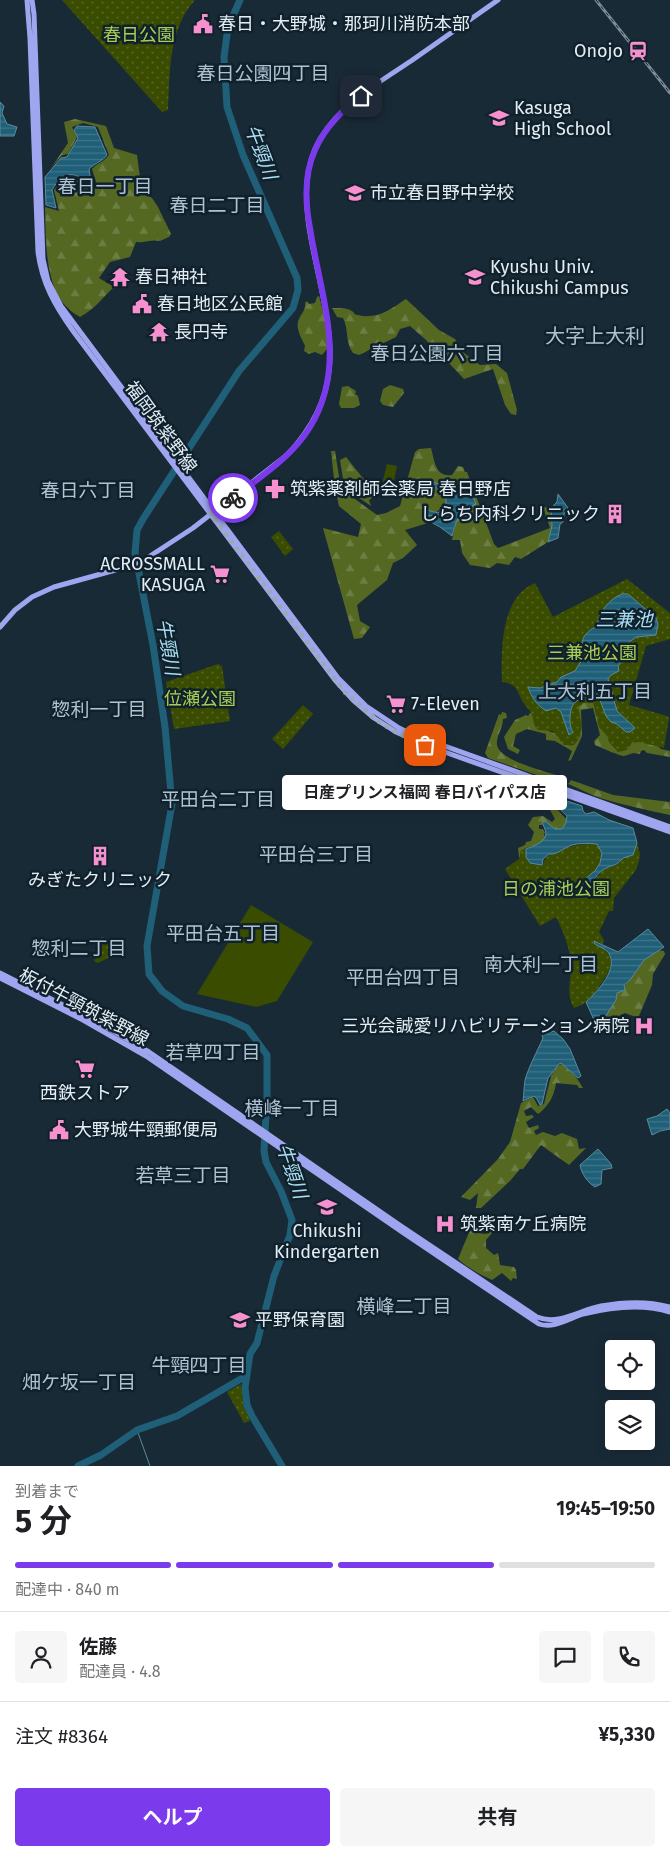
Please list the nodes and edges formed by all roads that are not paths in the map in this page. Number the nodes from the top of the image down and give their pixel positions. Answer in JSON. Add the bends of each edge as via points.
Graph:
{"nodes":[{"id":1,"x":27,"y":0,"type":"edge"},
{"id":2,"x":32,"y":0,"type":"edge"},
{"id":3,"x":498,"y":0,"type":"edge"},
{"id":4,"x":174,"y":462,"type":"junction"},
{"id":5,"x":182,"y":474,"type":"junction"},
{"id":6,"x":215,"y":511,"type":"junction"},
{"id":7,"x":210,"y":515,"type":"junction"},
{"id":8,"x":0,"y":626,"type":"edge"},
{"id":9,"x":670,"y":827,"type":"edge"},
{"id":10,"x":670,"y":832,"type":"edge"},
{"id":11,"x":0,"y":973,"type":"edge"},
{"id":12,"x":0,"y":978,"type":"edge"},
{"id":13,"x":257,"y":1130,"type":"junction"},
{"id":14,"x":270,"y":1139,"type":"junction"},
{"id":15,"x":670,"y":1307,"type":"edge"},
{"id":16,"x":670,"y":1312,"type":"edge"}],
"edges":[{"from":1,"to":4,"type":"main road","name":"福岡筑紫野線","via":[[38,247],[44,283],[61,314]]},
{"from":2,"to":4,"type":"main road","name":"福岡筑紫野線","via":[[45,272],[61,306]]},
{"from":3,"to":6,"type":"main road","via":[[367,91],[343,110],[320,139],[310,164],[306,194],[331,344],[326,393],[311,426],[294,449]]},
{"from":4,"to":5,"type":"main road","name":"福岡筑紫野線"},
{"from":5,"to":6,"type":"main road","name":"福岡筑紫野線"},
{"from":5,"to":7,"type":"main road","name":"福岡筑紫野線"},
{"from":6,"to":7,"type":"main road"},
{"from":6,"to":9,"type":"main road","name":"福岡筑紫野線","via":[[343,683],[378,715],[429,741]]},
{"from":7,"to":8,"type":"main road","via":[[130,566],[76,580],[32,597]]},
{"from":7,"to":10,"type":"main road","name":"福岡筑紫野線","via":[[335,680],[374,718],[425,745]]},
{"from":11,"to":13,"type":"main road","name":"板付牛頸筑紫野線","via":[[130,1040]]},
{"from":12,"to":13,"type":"main road","name":"板付牛頸筑紫野線","via":[[124,1042]]},
{"from":13,"to":14,"type":"main road","name":"板付牛頸筑紫野線"},
{"from":14,"to":15,"type":"main road","name":"板付牛頸筑紫野線","via":[[543,1320],[554,1321],[614,1304],[644,1302]]},
{"from":14,"to":16,"type":"main road","name":"板付牛頸筑紫野線","via":[[539,1324],[554,1325],[580,1315],[615,1308],[644,1307]]}]}
